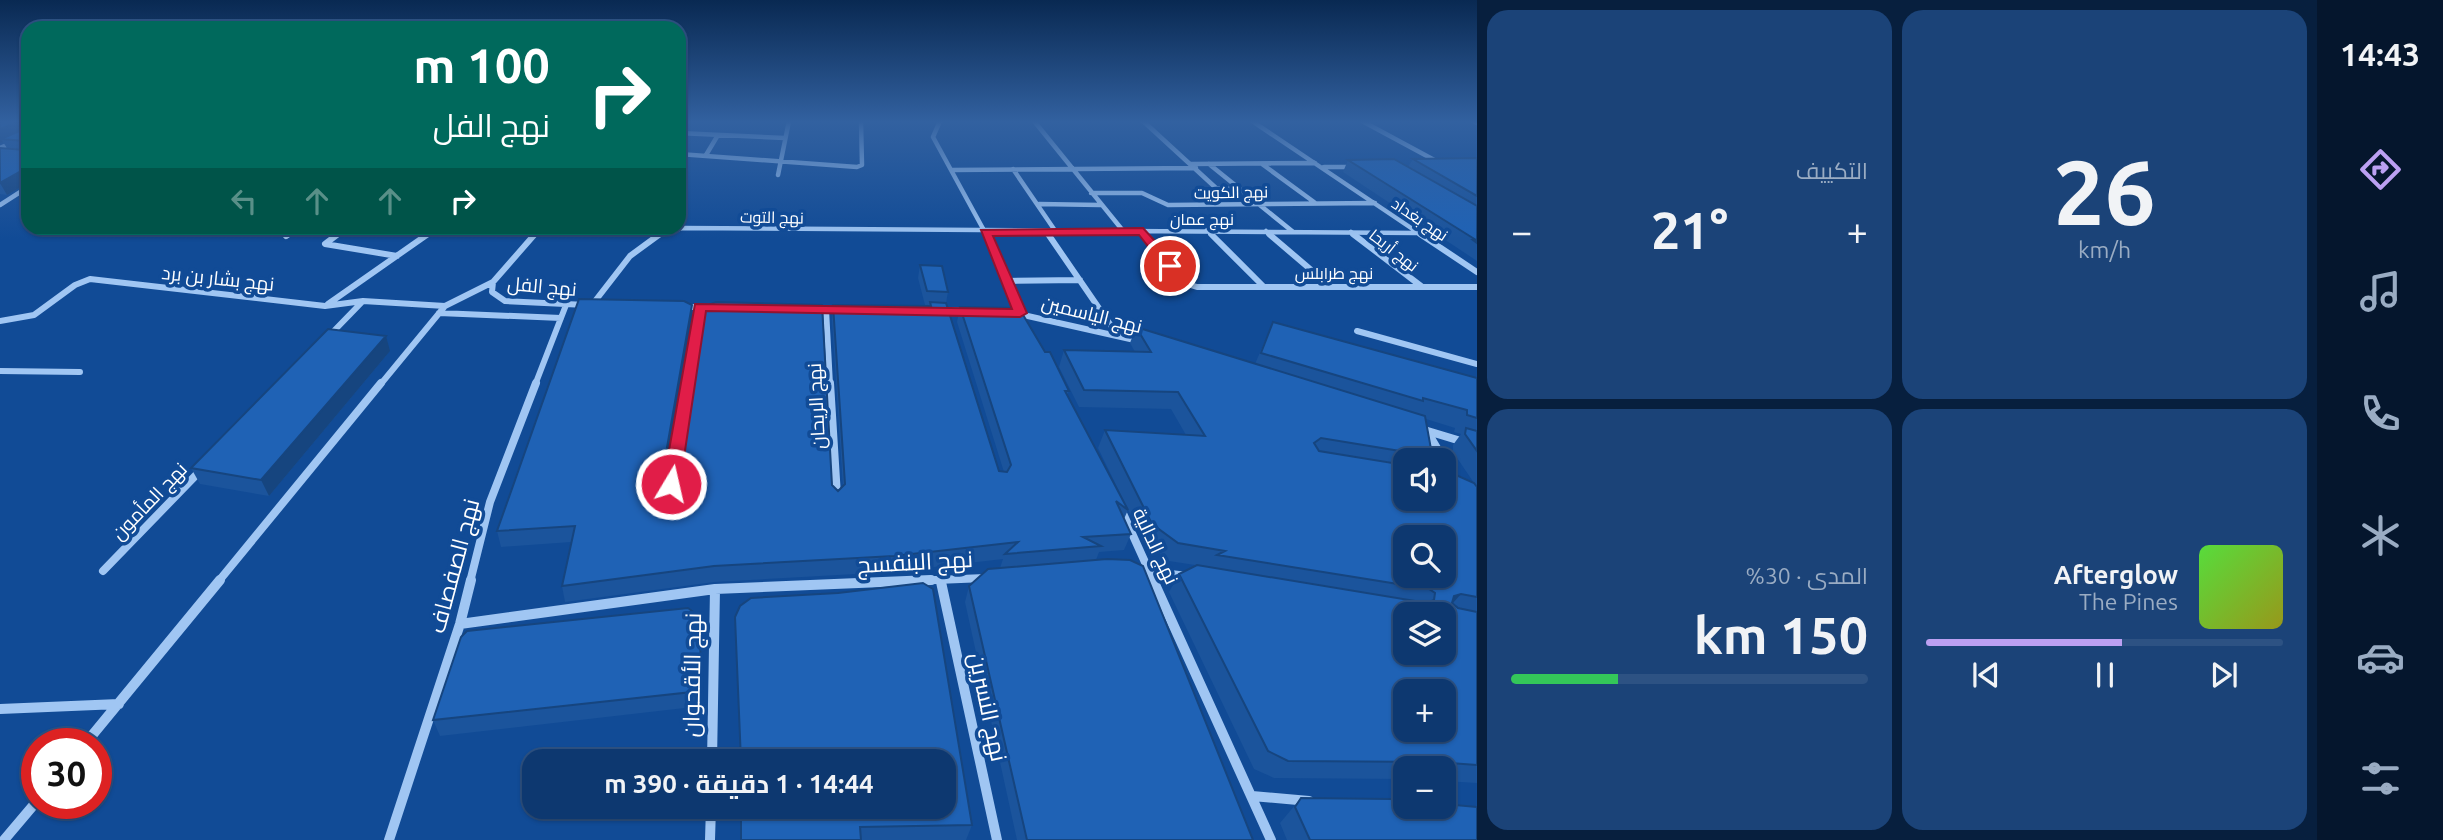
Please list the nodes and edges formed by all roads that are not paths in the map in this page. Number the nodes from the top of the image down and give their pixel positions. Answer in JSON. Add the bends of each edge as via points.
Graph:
{"nodes":[{"id":1,"x":761,"y":160,"type":"edge"},
{"id":2,"x":861,"y":160,"type":"edge"},
{"id":3,"x":946,"y":160,"type":"edge"},
{"id":4,"x":1068,"y":160,"type":"edge"},
{"id":5,"x":1187,"y":160,"type":"edge"},
{"id":6,"x":1311,"y":160,"type":"edge"},
{"id":7,"x":1435,"y":160,"type":"edge"},
{"id":8,"x":780,"y":162,"type":"junction"},
{"id":9,"x":1315,"y":163,"type":"junction"},
{"id":10,"x":1209,"y":164,"type":"junction"},
{"id":11,"x":1261,"y":164,"type":"junction"},
{"id":12,"x":1194,"y":166,"type":"junction"},
{"id":13,"x":1430,"y":166,"type":"edge"},
{"id":14,"x":1323,"y":167,"type":"junction"},
{"id":15,"x":1363,"y":167,"type":"edge"},
{"id":16,"x":1013,"y":169,"type":"junction"},
{"id":17,"x":951,"y":170,"type":"junction"},
{"id":18,"x":1077,"y":170,"type":"junction"},
{"id":19,"x":778,"y":175,"type":"dead end"},
{"id":20,"x":1238,"y":188,"type":"junction"},
{"id":21,"x":21,"y":191,"type":"edge"},
{"id":22,"x":1091,"y":193,"type":"junction"},
{"id":23,"x":0,"y":200,"type":"edge"},
{"id":24,"x":7,"y":200,"type":"junction"},
{"id":25,"x":1315,"y":203,"type":"junction"},
{"id":26,"x":1375,"y":203,"type":"junction"},
{"id":27,"x":1039,"y":204,"type":"junction"},
{"id":28,"x":1259,"y":204,"type":"junction"},
{"id":29,"x":0,"y":205,"type":"edge"},
{"id":30,"x":1100,"y":205,"type":"junction"},
{"id":31,"x":686,"y":230,"type":"edge"},
{"id":32,"x":1208,"y":230,"type":"junction"},
{"id":33,"x":1046,"y":231,"type":"junction"},
{"id":34,"x":1266,"y":231,"type":"junction"},
{"id":35,"x":1292,"y":231,"type":"junction"},
{"id":36,"x":985,"y":232,"type":"junction"},
{"id":37,"x":1056,"y":232,"type":"junction"},
{"id":38,"x":1124,"y":232,"type":"junction"},
{"id":39,"x":1143,"y":232,"type":"junction"},
{"id":40,"x":1351,"y":232,"type":"junction"},
{"id":41,"x":1418,"y":233,"type":"junction"},
{"id":42,"x":335,"y":235,"type":"edge"},
{"id":43,"x":426,"y":235,"type":"edge"},
{"id":44,"x":534,"y":235,"type":"edge"},
{"id":45,"x":654,"y":235,"type":"edge"},
{"id":46,"x":397,"y":256,"type":"junction"},
{"id":47,"x":1477,"y":272,"type":"edge"},
{"id":48,"x":1080,"y":280,"type":"junction"},
{"id":49,"x":1006,"y":281,"type":"junction"},
{"id":50,"x":493,"y":282,"type":"junction"},
{"id":51,"x":1263,"y":286,"type":"junction"},
{"id":52,"x":1330,"y":287,"type":"junction"},
{"id":53,"x":1421,"y":287,"type":"junction"},
{"id":54,"x":1477,"y":287,"type":"edge"},
{"id":55,"x":363,"y":301,"type":"junction"},
{"id":56,"x":565,"y":305,"type":"junction"},
{"id":57,"x":325,"y":306,"type":"junction"},
{"id":58,"x":445,"y":306,"type":"junction"},
{"id":59,"x":592,"y":306,"type":"junction"},
{"id":60,"x":605,"y":306,"type":"edge"},
{"id":61,"x":673,"y":306,"type":"edge"},
{"id":62,"x":700,"y":307,"type":"junction"},
{"id":63,"x":728,"y":307,"type":"edge"},
{"id":64,"x":812,"y":309,"type":"edge"},
{"id":65,"x":825,"y":309,"type":"junction"},
{"id":66,"x":853,"y":309,"type":"edge"},
{"id":67,"x":935,"y":310,"type":"edge"},
{"id":68,"x":948,"y":311,"type":"junction"},
{"id":69,"x":972,"y":311,"type":"edge"},
{"id":70,"x":1008,"y":312,"type":"edge"},
{"id":71,"x":439,"y":313,"type":"junction"},
{"id":72,"x":1020,"y":313,"type":"junction"},
{"id":73,"x":561,"y":318,"type":"junction"},
{"id":74,"x":0,"y":321,"type":"edge"},
{"id":75,"x":952,"y":324,"type":"edge"},
{"id":76,"x":1032,"y":331,"type":"edge"},
{"id":77,"x":1357,"y":331,"type":"dead end"},
{"id":78,"x":1116,"y":333,"type":"junction"},
{"id":79,"x":324,"y":341,"type":"edge"},
{"id":80,"x":1142,"y":342,"type":"edge"},
{"id":81,"x":1477,"y":364,"type":"edge"},
{"id":82,"x":0,"y":371,"type":"edge"},
{"id":83,"x":80,"y":372,"type":"dead end"},
{"id":84,"x":1414,"y":427,"type":"edge"},
{"id":85,"x":1427,"y":431,"type":"junction"},
{"id":86,"x":1477,"y":446,"type":"edge"},
{"id":87,"x":1437,"y":448,"type":"edge"},
{"id":88,"x":209,"y":461,"type":"edge"},
{"id":89,"x":1115,"y":497,"type":"edge"},
{"id":90,"x":837,"y":500,"type":"edge"},
{"id":91,"x":667,"y":510,"type":"edge"},
{"id":92,"x":1126,"y":569,"type":"edge"},
{"id":93,"x":1151,"y":570,"type":"junction"},
{"id":94,"x":103,"y":571,"type":"dead end"},
{"id":95,"x":994,"y":577,"type":"edge"},
{"id":96,"x":1192,"y":577,"type":"edge"},
{"id":97,"x":941,"y":582,"type":"junction"},
{"id":98,"x":715,"y":589,"type":"junction"},
{"id":99,"x":460,"y":624,"type":"junction"},
{"id":100,"x":119,"y":704,"type":"junction"},
{"id":101,"x":0,"y":709,"type":"edge"},
{"id":102,"x":99,"y":728,"type":"edge"},
{"id":103,"x":712,"y":749,"type":"edge"},
{"id":104,"x":1252,"y":796,"type":"junction"},
{"id":105,"x":1318,"y":802,"type":"edge"},
{"id":106,"x":22,"y":819,"type":"edge"},
{"id":107,"x":711,"y":819,"type":"edge"},
{"id":108,"x":4,"y":840,"type":"edge"},
{"id":109,"x":389,"y":840,"type":"edge"},
{"id":110,"x":710,"y":840,"type":"edge"},
{"id":111,"x":997,"y":840,"type":"edge"},
{"id":112,"x":1271,"y":840,"type":"edge"}],
"edges":[{"from":1,"to":8,"type":"street"},
{"from":2,"to":8,"type":"street","via":[[861,167]]},
{"from":3,"to":17,"type":"street"},
{"from":4,"to":18,"type":"street"},
{"from":5,"to":12,"type":"street"},
{"from":6,"to":9,"type":"street","name":"نهج بغداد"},
{"from":7,"to":13,"type":"street","via":[[1444,165]]},
{"from":8,"to":19,"type":"street"},
{"from":9,"to":11,"type":"street"},
{"from":9,"to":14,"type":"street","name":"نهج بغداد"},
{"from":10,"to":11,"type":"street"},
{"from":10,"to":12,"type":"street"},
{"from":10,"to":20,"type":"street"},
{"from":11,"to":25,"type":"street"},
{"from":12,"to":18,"type":"street"},
{"from":12,"to":20,"type":"street","via":[[1216,188]]},
{"from":14,"to":15,"type":"street"},
{"from":14,"to":26,"type":"street","name":"نهج بغداد"},
{"from":16,"to":17,"type":"street"},
{"from":16,"to":18,"type":"street"},
{"from":16,"to":27,"type":"street"},
{"from":17,"to":36,"type":"street"},
{"from":18,"to":22,"type":"street"},
{"from":20,"to":28,"type":"street"},
{"from":21,"to":24,"type":"street"},
{"from":22,"to":28,"type":"street","name":"نهج الكويت","via":[[1142,193],[1168,205]]},
{"from":22,"to":30,"type":"street"},
{"from":23,"to":24,"type":"street"},
{"from":24,"to":29,"type":"street"},
{"from":25,"to":26,"type":"street","name":"نهج الكويت"},
{"from":25,"to":28,"type":"street","name":"نهج الكويت"},
{"from":26,"to":41,"type":"street","name":"نهج بغداد"},
{"from":27,"to":30,"type":"street"},
{"from":27,"to":37,"type":"street"},
{"from":28,"to":35,"type":"street"},
{"from":30,"to":38,"type":"street"},
{"from":31,"to":36,"type":"street","name":"نهج التوت"},
{"from":32,"to":34,"type":"street","name":"نهج عمان"},
{"from":32,"to":39,"type":"street","name":"نهج عمان"},
{"from":32,"to":51,"type":"street"},
{"from":33,"to":36,"type":"street","name":"نهج عمان"},
{"from":33,"to":37,"type":"street","name":"نهج عمان"},
{"from":33,"to":48,"type":"street"},
{"from":34,"to":35,"type":"street","name":"نهج عمان"},
{"from":34,"to":52,"type":"street"},
{"from":35,"to":40,"type":"street","name":"نهج عمان"},
{"from":36,"to":49,"type":"street"},
{"from":37,"to":38,"type":"street","name":"نهج عمان"},
{"from":38,"to":39,"type":"street","name":"نهج عمان"},
{"from":39,"to":51,"type":"street","name":"نهج طرابلس","via":[[1184,283]]},
{"from":40,"to":41,"type":"street","name":"نهج عمان"},
{"from":40,"to":53,"type":"street","name":"نهج أريحا"},
{"from":41,"to":47,"type":"street","name":"نهج بغداد"},
{"from":42,"to":46,"type":"street","via":[[325,244]]},
{"from":43,"to":46,"type":"street"},
{"from":44,"to":50,"type":"street"},
{"from":45,"to":59,"type":"street","name":"نهج التوت","via":[[643,240]]},
{"from":46,"to":57,"type":"street"},
{"from":48,"to":49,"type":"street"},
{"from":48,"to":78,"type":"street"},
{"from":49,"to":72,"type":"street"},
{"from":50,"to":56,"type":"street","name":"نهج الفل","via":[[492,292],[505,301]]},
{"from":50,"to":58,"type":"street"},
{"from":51,"to":52,"type":"street","name":"نهج طرابلس"},
{"from":52,"to":53,"type":"street","name":"نهج طرابلس"},
{"from":53,"to":54,"type":"street","name":"نهج طرابلس"},
{"from":55,"to":57,"type":"street","name":"نهج بشار بن برد"},
{"from":55,"to":58,"type":"street","name":"نهج بشار بن برد"},
{"from":55,"to":79,"type":"street"},
{"from":56,"to":59,"type":"street","name":"نهج الفل"},
{"from":56,"to":73,"type":"street","name":"نهج الصفصاف"},
{"from":57,"to":74,"type":"street","name":"نهج بشار بن برد","via":[[90,279],[75,283],[40,313]]},
{"from":58,"to":71,"type":"street"},
{"from":59,"to":60,"type":"street","name":"نهج الفل"},
{"from":61,"to":62,"type":"street"},
{"from":62,"to":63,"type":"street"},
{"from":62,"to":91,"type":"street"},
{"from":64,"to":65,"type":"street"},
{"from":65,"to":66,"type":"street"},
{"from":65,"to":90,"type":"street","name":"نهج الريحان"},
{"from":67,"to":68,"type":"street"},
{"from":68,"to":69,"type":"street"},
{"from":68,"to":75,"type":"street"},
{"from":70,"to":72,"type":"street"},
{"from":71,"to":73,"type":"street"},
{"from":71,"to":100,"type":"street"},
{"from":72,"to":76,"type":"street"},
{"from":72,"to":78,"type":"street","name":"نهج الياسمين"},
{"from":73,"to":99,"type":"street","name":"نهج الصفصاف","via":[[490,502]]},
{"from":77,"to":81,"type":"street"},
{"from":78,"to":80,"type":"street","name":"نهج الياسمين"},
{"from":82,"to":83,"type":"street"},
{"from":84,"to":85,"type":"street"},
{"from":85,"to":86,"type":"street"},
{"from":85,"to":87,"type":"street"},
{"from":88,"to":94,"type":"street","name":"نهج المأمون"},
{"from":89,"to":93,"type":"street","name":"نهج الدالية"},
{"from":92,"to":93,"type":"street"},
{"from":93,"to":96,"type":"street"},
{"from":93,"to":104,"type":"street","name":"نهج الدالية"},
{"from":95,"to":97,"type":"street","name":"نهج البنفسج"},
{"from":97,"to":98,"type":"street","name":"نهج البنفسج"},
{"from":97,"to":111,"type":"street","name":"نهج النسرين"},
{"from":98,"to":99,"type":"street","name":"نهج البنفسج"},
{"from":98,"to":103,"type":"street","name":"نهج الأقحوان"},
{"from":99,"to":109,"type":"street","name":"نهج الصفصاف"},
{"from":100,"to":101,"type":"street"},
{"from":100,"to":102,"type":"street"},
{"from":104,"to":105,"type":"street"},
{"from":104,"to":112,"type":"street","name":"نهج الدالية"},
{"from":106,"to":108,"type":"street"},
{"from":107,"to":110,"type":"street"}]}
